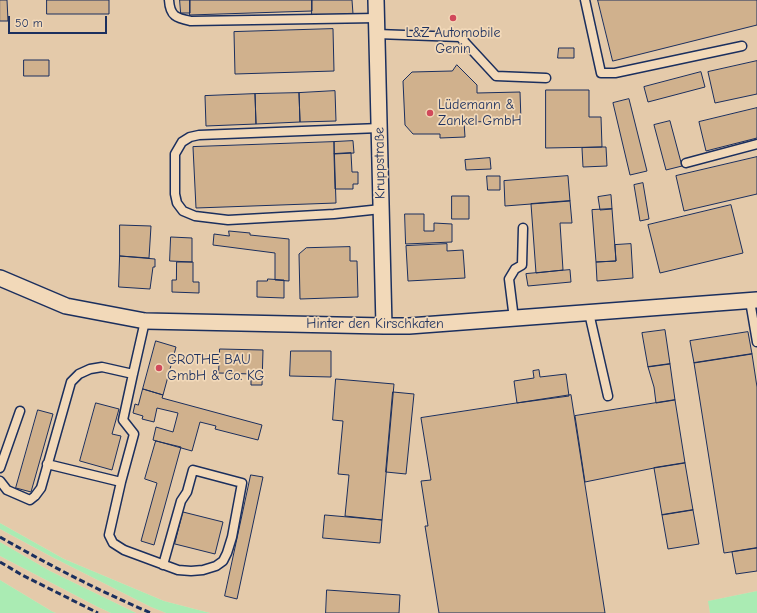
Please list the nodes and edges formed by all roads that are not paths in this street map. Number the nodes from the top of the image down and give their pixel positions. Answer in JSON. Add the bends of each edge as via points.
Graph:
{"nodes":[{"id":1,"x":169,"y":0,"type":"edge"},
{"id":2,"x":376,"y":0,"type":"edge"},
{"id":3,"x":585,"y":0,"type":"edge"},
{"id":4,"x":377,"y":18,"type":"junction"},
{"id":5,"x":377,"y":34,"type":"junction"},
{"id":6,"x":742,"y":46,"type":"dead end"},
{"id":7,"x":546,"y":78,"type":"dead end"},
{"id":8,"x":380,"y":128,"type":"junction"},
{"id":9,"x":757,"y":144,"type":"edge"},
{"id":10,"x":686,"y":163,"type":"dead end"},
{"id":11,"x":381,"y":209,"type":"junction"},
{"id":12,"x":523,"y":228,"type":"dead end"},
{"id":13,"x":0,"y":278,"type":"edge"},
{"id":14,"x":754,"y":301,"type":"edge"},
{"id":15,"x":589,"y":313,"type":"junction"},
{"id":16,"x":514,"y":319,"type":"junction"},
{"id":17,"x":145,"y":321,"type":"junction"},
{"id":18,"x":384,"y":326,"type":"junction"},
{"id":19,"x":757,"y":342,"type":"edge"},
{"id":20,"x":133,"y":374,"type":"junction"},
{"id":21,"x":608,"y":396,"type":"dead end"},
{"id":22,"x":20,"y":411,"type":"dead end"},
{"id":23,"x":47,"y":464,"type":"junction"},
{"id":24,"x":0,"y":468,"type":"edge"},
{"id":25,"x":0,"y":481,"type":"edge"},
{"id":26,"x":121,"y":482,"type":"junction"},
{"id":27,"x":163,"y":565,"type":"junction"}],
"edges":[{"from":1,"to":4,"type":"lane","via":[[173,14],[178,18],[192,21]]},
{"from":2,"to":4,"type":"street","name":"Kruppstraße"},
{"from":3,"to":6,"type":"lane","via":[[601,73],[615,73]]},
{"from":4,"to":5,"type":"street","name":"Kruppstraße"},
{"from":5,"to":7,"type":"lane","via":[[460,37],[496,76]]},
{"from":5,"to":8,"type":"street","name":"Kruppstraße"},
{"from":8,"to":11,"type":"street","name":"Kruppstraße"},
{"from":8,"to":11,"type":"lane","via":[[190,137],[182,142],[176,154],[175,194],[177,204],[183,211],[195,216],[228,220]]},
{"from":9,"to":10,"type":"lane"},
{"from":11,"to":18,"type":"street","name":"Kruppstraße"},
{"from":12,"to":16,"type":"lane","via":[[522,265],[515,269],[509,279]]},
{"from":13,"to":17,"type":"street","name":"Hinter den Kirschkaten","via":[[66,306]]},
{"from":14,"to":15,"type":"street","name":"Hinter den Kirschkaten"},
{"from":14,"to":19,"type":"lane"},
{"from":15,"to":16,"type":"street","name":"Hinter den Kirschkaten"},
{"from":15,"to":21,"type":"lane"},
{"from":16,"to":18,"type":"street","name":"Hinter den Kirschkaten"},
{"from":17,"to":18,"type":"street","name":"Hinter den Kirschkaten"},
{"from":17,"to":20,"type":"lane"},
{"from":20,"to":23,"type":"lane","via":[[102,367],[79,374],[71,382]]},
{"from":20,"to":26,"type":"lane","via":[[123,420],[134,434]]},
{"from":22,"to":24,"type":"lane"},
{"from":23,"to":25,"type":"lane","via":[[41,488],[30,500],[7,490]]},
{"from":23,"to":26,"type":"lane"},
{"from":26,"to":27,"type":"lane","via":[[109,535],[113,543]]},
{"from":27,"to":27,"type":"lane","via":[[191,571],[216,566],[223,561],[232,537],[242,483],[193,470],[187,492],[181,501]]}]}
